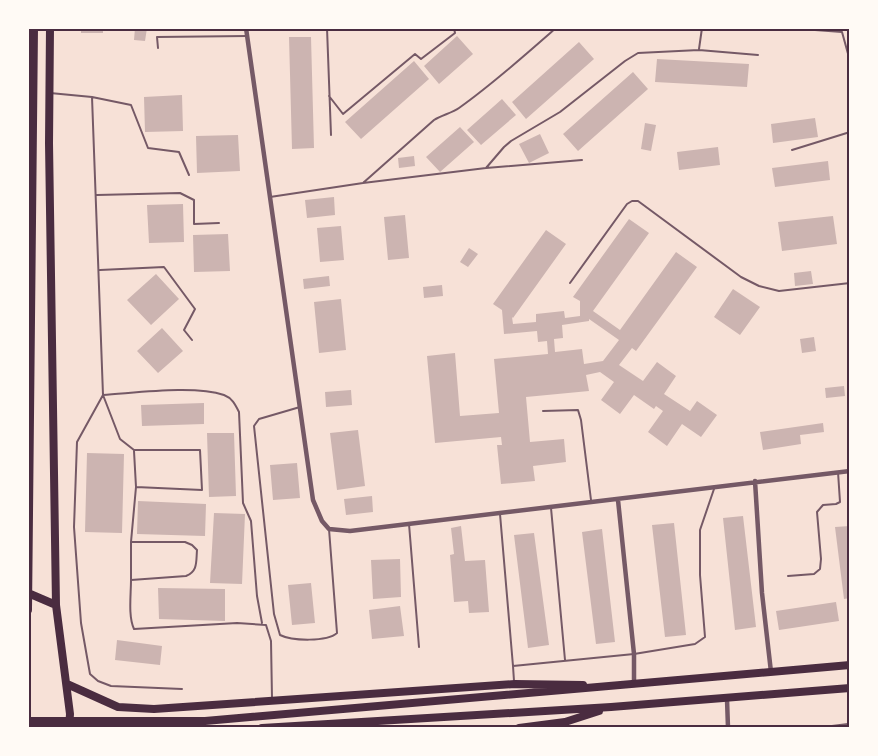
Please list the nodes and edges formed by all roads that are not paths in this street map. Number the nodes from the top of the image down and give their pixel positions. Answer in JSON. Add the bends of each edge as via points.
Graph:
{"nodes":[{"id":1,"x":34,"y":28,"type":"edge"},
{"id":2,"x":50,"y":28,"type":"edge"},
{"id":3,"x":246,"y":28,"type":"edge"},
{"id":4,"x":327,"y":28,"type":"edge"},
{"id":5,"x":454,"y":28,"type":"edge"},
{"id":6,"x":556,"y":28,"type":"edge"},
{"id":7,"x":702,"y":28,"type":"edge"},
{"id":8,"x":788,"y":28,"type":"edge"},
{"id":9,"x":247,"y":36,"type":"junction"},
{"id":10,"x":158,"y":48,"type":"dead end"},
{"id":11,"x":699,"y":50,"type":"junction"},
{"id":12,"x":758,"y":55,"type":"dead end"},
{"id":13,"x":849,"y":61,"type":"edge"},
{"id":14,"x":50,"y":93,"type":"junction"},
{"id":15,"x":329,"y":96,"type":"junction"},
{"id":16,"x":92,"y":97,"type":"junction"},
{"id":17,"x":849,"y":132,"type":"edge"},
{"id":18,"x":331,"y":135,"type":"dead end"},
{"id":19,"x":792,"y":150,"type":"dead end"},
{"id":20,"x":582,"y":160,"type":"dead end"},
{"id":21,"x":486,"y":168,"type":"junction"},
{"id":22,"x":189,"y":175,"type":"dead end"},
{"id":23,"x":363,"y":183,"type":"junction"},
{"id":24,"x":97,"y":195,"type":"junction"},
{"id":25,"x":270,"y":197,"type":"junction"},
{"id":26,"x":219,"y":223,"type":"dead end"},
{"id":27,"x":100,"y":270,"type":"junction"},
{"id":28,"x":570,"y":283,"type":"dead end"},
{"id":29,"x":849,"y":283,"type":"edge"},
{"id":30,"x":192,"y":340,"type":"dead end"},
{"id":31,"x":103,"y":395,"type":"junction"},
{"id":32,"x":300,"y":407,"type":"junction"},
{"id":33,"x":543,"y":411,"type":"dead end"},
{"id":34,"x":134,"y":450,"type":"junction"},
{"id":35,"x":849,"y":471,"type":"edge"},
{"id":36,"x":838,"y":472,"type":"junction"},
{"id":37,"x":755,"y":481,"type":"junction"},
{"id":38,"x":136,"y":487,"type":"junction"},
{"id":39,"x":715,"y":487,"type":"junction"},
{"id":40,"x":618,"y":500,"type":"junction"},
{"id":41,"x":591,"y":503,"type":"junction"},
{"id":42,"x":551,"y":508,"type":"junction"},
{"id":43,"x":500,"y":514,"type":"junction"},
{"id":44,"x":409,"y":524,"type":"junction"},
{"id":45,"x":329,"y":529,"type":"junction"},
{"id":46,"x":131,"y":542,"type":"junction"},
{"id":47,"x":788,"y":576,"type":"dead end"},
{"id":48,"x":131,"y":580,"type":"junction"},
{"id":49,"x":29,"y":591,"type":"edge"},
{"id":50,"x":56,"y":605,"type":"junction"},
{"id":51,"x":28,"y":610,"type":"edge"},
{"id":52,"x":262,"y":623,"type":"junction"},
{"id":53,"x":418,"y":647,"type":"dead end"},
{"id":54,"x":634,"y":654,"type":"junction"},
{"id":55,"x":566,"y":660,"type":"junction"},
{"id":56,"x":849,"y":665,"type":"edge"},
{"id":57,"x":513,"y":666,"type":"junction"},
{"id":58,"x":771,"y":672,"type":"junction"},
{"id":59,"x":67,"y":684,"type":"junction"},
{"id":60,"x":515,"y":684,"type":"junction"},
{"id":61,"x":634,"y":685,"type":"junction"},
{"id":62,"x":605,"y":687,"type":"junction"},
{"id":63,"x":849,"y":688,"type":"edge"},
{"id":64,"x":182,"y":689,"type":"dead end"},
{"id":65,"x":727,"y":699,"type":"junction"},
{"id":66,"x":272,"y":703,"type":"junction"},
{"id":67,"x":611,"y":707,"type":"junction"},
{"id":68,"x":28,"y":721,"type":"edge"},
{"id":69,"x":849,"y":725,"type":"edge"},
{"id":70,"x":69,"y":728,"type":"edge"},
{"id":71,"x":262,"y":728,"type":"edge"},
{"id":72,"x":519,"y":728,"type":"edge"},
{"id":73,"x":728,"y":728,"type":"edge"},
{"id":74,"x":826,"y":728,"type":"edge"}],
"edges":[{"from":1,"to":49,"type":"main road"},
{"from":2,"to":14,"type":"main road"},
{"from":3,"to":9,"type":"street"},
{"from":4,"to":15,"type":"lane"},
{"from":5,"to":15,"type":"lane","via":[[455,33],[421,59],[415,54],[343,114]]},
{"from":6,"to":23,"type":"lane","via":[[502,76],[456,110],[434,120]]},
{"from":7,"to":11,"type":"lane"},
{"from":8,"to":13,"type":"lane","via":[[842,32]]},
{"from":9,"to":10,"type":"lane","via":[[158,37]]},
{"from":9,"to":25,"type":"street"},
{"from":11,"to":12,"type":"lane"},
{"from":11,"to":21,"type":"lane","via":[[638,53],[560,112],[504,147]]},
{"from":14,"to":16,"type":"lane"},
{"from":14,"to":50,"type":"main road"},
{"from":15,"to":18,"type":"lane"},
{"from":16,"to":22,"type":"lane","via":[[130,105],[148,148],[179,152]]},
{"from":16,"to":24,"type":"lane"},
{"from":17,"to":19,"type":"lane"},
{"from":20,"to":21,"type":"lane"},
{"from":21,"to":23,"type":"lane"},
{"from":23,"to":25,"type":"lane"},
{"from":24,"to":26,"type":"lane","via":[[180,193],[194,200],[194,224]]},
{"from":24,"to":27,"type":"lane"},
{"from":25,"to":32,"type":"street"},
{"from":27,"to":30,"type":"lane","via":[[164,267],[195,309],[184,330]]},
{"from":27,"to":31,"type":"lane"},
{"from":28,"to":29,"type":"lane","via":[[627,204],[638,201],[759,286],[779,291]]},
{"from":31,"to":34,"type":"lane","via":[[120,439]]},
{"from":31,"to":52,"type":"lane","via":[[164,390],[204,392],[234,402],[238,412],[243,502],[251,521]]},
{"from":31,"to":64,"type":"lane","via":[[77,442],[74,527],[81,623],[90,674],[111,686]]},
{"from":32,"to":45,"type":"street","via":[[313,500]]},
{"from":32,"to":45,"type":"lane","via":[[259,419],[254,426],[274,614],[280,635],[287,638],[325,640],[337,633]]},
{"from":33,"to":41,"type":"lane","via":[[578,410]]},
{"from":34,"to":38,"type":"lane"},
{"from":34,"to":38,"type":"lane","via":[[200,450],[202,490]]},
{"from":35,"to":36,"type":"street"},
{"from":36,"to":37,"type":"street"},
{"from":36,"to":47,"type":"lane","via":[[840,502],[823,505],[817,512],[820,569]]},
{"from":37,"to":39,"type":"street"},
{"from":37,"to":58,"type":"street"},
{"from":38,"to":46,"type":"lane"},
{"from":39,"to":40,"type":"street"},
{"from":39,"to":54,"type":"lane","via":[[700,530],[705,637],[695,644]]},
{"from":40,"to":41,"type":"street"},
{"from":40,"to":54,"type":"street"},
{"from":41,"to":42,"type":"street"},
{"from":42,"to":43,"type":"street"},
{"from":42,"to":55,"type":"lane"},
{"from":43,"to":44,"type":"street"},
{"from":43,"to":57,"type":"lane"},
{"from":44,"to":45,"type":"street","via":[[350,531]]},
{"from":44,"to":53,"type":"lane"},
{"from":46,"to":48,"type":"lane"},
{"from":46,"to":48,"type":"lane","via":[[185,542],[197,550],[195,568],[186,576]]},
{"from":48,"to":52,"type":"lane","via":[[134,629]]},
{"from":49,"to":50,"type":"main road"},
{"from":49,"to":51,"type":"main road"},
{"from":50,"to":59,"type":"main road"},
{"from":52,"to":66,"type":"lane","via":[[268,629],[270,641]]},
{"from":54,"to":55,"type":"lane"},
{"from":54,"to":61,"type":"street"},
{"from":55,"to":57,"type":"lane"},
{"from":56,"to":58,"type":"main road"},
{"from":57,"to":60,"type":"lane"},
{"from":58,"to":61,"type":"main road"},
{"from":59,"to":66,"type":"main road","via":[[118,707],[154,710]]},
{"from":59,"to":70,"type":"main road"},
{"from":60,"to":62,"type":"main road"},
{"from":60,"to":66,"type":"main road"},
{"from":61,"to":62,"type":"main road"},
{"from":62,"to":68,"type":"main road","via":[[205,721]]},
{"from":63,"to":65,"type":"main road"},
{"from":65,"to":67,"type":"main road"},
{"from":65,"to":73,"type":"street"},
{"from":67,"to":71,"type":"main road"},
{"from":67,"to":72,"type":"main road","via":[[565,722]]},
{"from":69,"to":74,"type":"street"}]}
